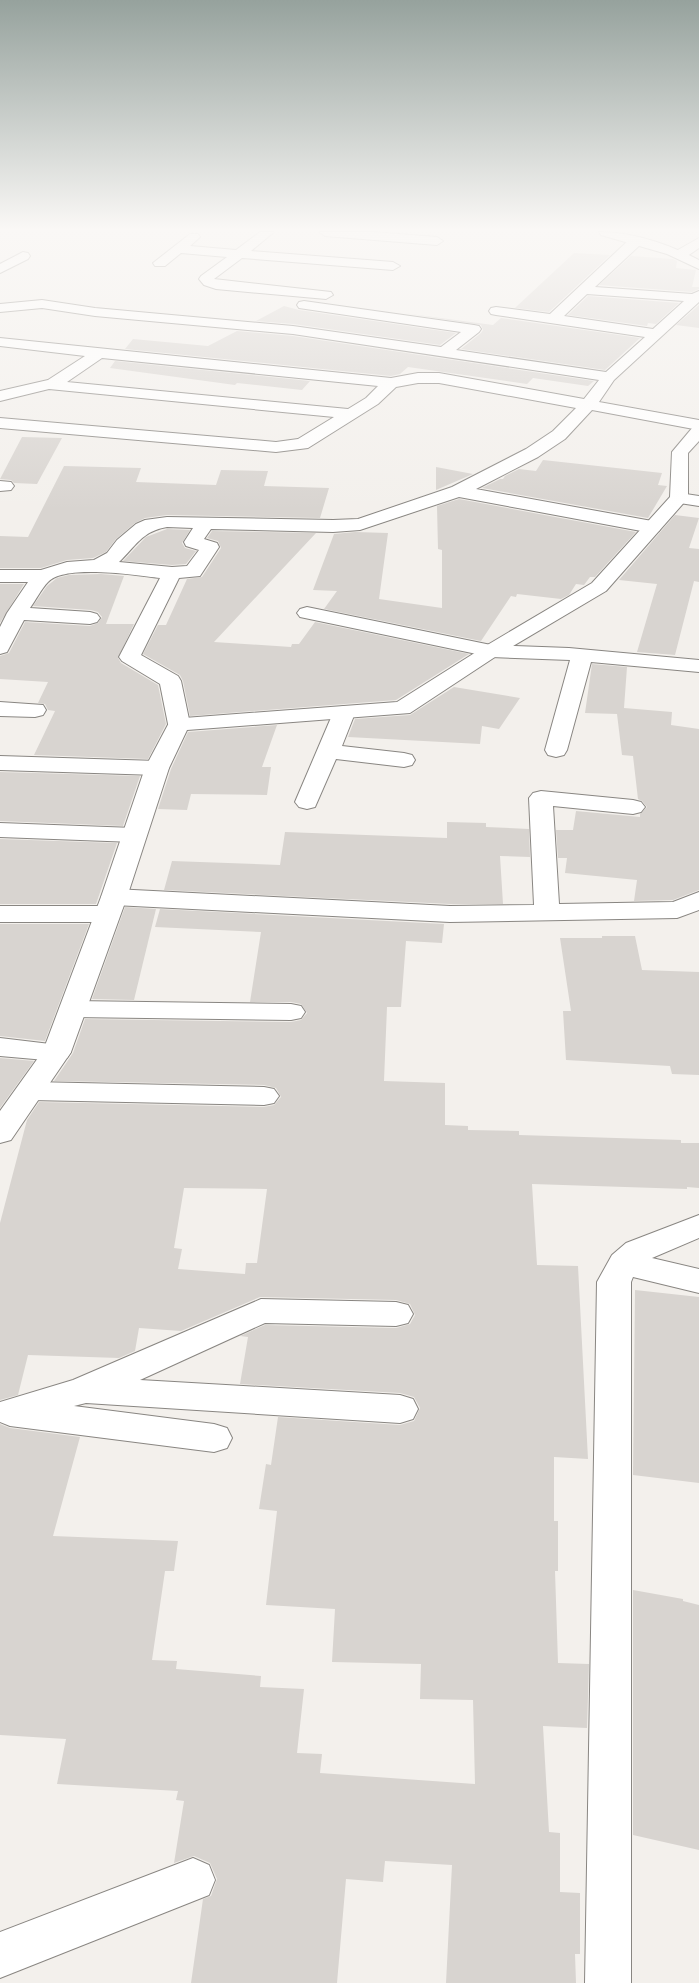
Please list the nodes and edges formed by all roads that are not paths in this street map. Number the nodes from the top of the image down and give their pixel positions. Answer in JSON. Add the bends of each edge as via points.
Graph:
{"nodes":[{"id":1,"x":238,"y":325,"type":"edge"},
{"id":2,"x":299,"y":325,"type":"edge"},
{"id":3,"x":369,"y":325,"type":"edge"},
{"id":4,"x":447,"y":325,"type":"edge"},
{"id":5,"x":591,"y":325,"type":"edge"},
{"id":6,"x":665,"y":325,"type":"edge"},
{"id":7,"x":293,"y":330,"type":"junction"},
{"id":8,"x":656,"y":334,"type":"junction"},
{"id":9,"x":352,"y":338,"type":"junction"},
{"id":10,"x":0,"y":342,"type":"edge"},
{"id":11,"x":274,"y":344,"type":"dead end"},
{"id":12,"x":444,"y":352,"type":"junction"},
{"id":13,"x":331,"y":353,"type":"dead end"},
{"id":14,"x":99,"y":354,"type":"junction"},
{"id":15,"x":609,"y":377,"type":"junction"},
{"id":16,"x":0,"y":380,"type":"edge"},
{"id":17,"x":390,"y":383,"type":"junction"},
{"id":18,"x":49,"y":384,"type":"junction"},
{"id":19,"x":0,"y":396,"type":"edge"},
{"id":20,"x":589,"y":404,"type":"junction"},
{"id":21,"x":351,"y":414,"type":"junction"},
{"id":22,"x":0,"y":423,"type":"edge"},
{"id":23,"x":699,"y":425,"type":"edge"},
{"id":24,"x":699,"y":430,"type":"edge"},
{"id":25,"x":458,"y":491,"type":"junction"},
{"id":26,"x":689,"y":500,"type":"edge"},
{"id":27,"x":205,"y":523,"type":"junction"},
{"id":28,"x":652,"y":527,"type":"junction"},
{"id":29,"x":97,"y":566,"type":"junction"},
{"id":30,"x":172,"y":573,"type":"junction"},
{"id":31,"x":0,"y":576,"type":"edge"},
{"id":32,"x":42,"y":576,"type":"junction"},
{"id":33,"x":17,"y":613,"type":"junction"},
{"id":34,"x":308,"y":614,"type":"dead end"},
{"id":35,"x":90,"y":618,"type":"dead end"},
{"id":36,"x":0,"y":648,"type":"edge"},
{"id":37,"x":491,"y":651,"type":"junction"},
{"id":38,"x":582,"y":655,"type":"junction"},
{"id":39,"x":699,"y":666,"type":"edge"},
{"id":40,"x":0,"y":709,"type":"edge"},
{"id":41,"x":35,"y":710,"type":"dead end"},
{"id":42,"x":344,"y":714,"type":"junction"},
{"id":43,"x":178,"y":724,"type":"junction"},
{"id":44,"x":556,"y":750,"type":"dead end"},
{"id":45,"x":328,"y":751,"type":"junction"},
{"id":46,"x":404,"y":760,"type":"dead end"},
{"id":47,"x":0,"y":763,"type":"edge"},
{"id":48,"x":157,"y":768,"type":"junction"},
{"id":49,"x":307,"y":802,"type":"dead end"},
{"id":50,"x":633,"y":807,"type":"dead end"},
{"id":51,"x":0,"y":830,"type":"edge"},
{"id":52,"x":134,"y":835,"type":"junction"},
{"id":53,"x":699,"y":900,"type":"edge"},
{"id":54,"x":110,"y":906,"type":"junction"},
{"id":55,"x":547,"y":913,"type":"junction"},
{"id":56,"x":0,"y":914,"type":"edge"},
{"id":57,"x":73,"y":1009,"type":"junction"},
{"id":58,"x":290,"y":1012,"type":"dead end"},
{"id":59,"x":0,"y":1047,"type":"edge"},
{"id":60,"x":57,"y":1052,"type":"junction"},
{"id":61,"x":31,"y":1091,"type":"junction"},
{"id":62,"x":264,"y":1096,"type":"dead end"},
{"id":63,"x":0,"y":1133,"type":"edge"},
{"id":64,"x":699,"y":1226,"type":"edge"},
{"id":65,"x":624,"y":1262,"type":"junction"},
{"id":66,"x":699,"y":1281,"type":"edge"},
{"id":67,"x":396,"y":1314,"type":"dead end"},
{"id":68,"x":84,"y":1390,"type":"junction"},
{"id":69,"x":400,"y":1409,"type":"dead end"},
{"id":70,"x":5,"y":1412,"type":"edge"},
{"id":71,"x":214,"y":1438,"type":"dead end"},
{"id":72,"x":194,"y":1880,"type":"dead end"},
{"id":73,"x":0,"y":1955,"type":"edge"},
{"id":74,"x":608,"y":1983,"type":"edge"}],
"edges":[{"from":1,"to":7,"type":"street"},
{"from":2,"to":7,"type":"street"},
{"from":3,"to":9,"type":"street"},
{"from":4,"to":12,"type":"street","via":[[474,328]]},
{"from":5,"to":8,"type":"street"},
{"from":6,"to":8,"type":"street"},
{"from":7,"to":9,"type":"street"},
{"from":7,"to":11,"type":"street"},
{"from":8,"to":15,"type":"street"},
{"from":9,"to":12,"type":"street"},
{"from":9,"to":13,"type":"street"},
{"from":10,"to":14,"type":"street"},
{"from":12,"to":15,"type":"street"},
{"from":14,"to":17,"type":"street"},
{"from":14,"to":18,"type":"street"},
{"from":15,"to":20,"type":"street"},
{"from":16,"to":18,"type":"street"},
{"from":17,"to":20,"type":"street","via":[[439,378]]},
{"from":17,"to":21,"type":"street"},
{"from":18,"to":19,"type":"street"},
{"from":18,"to":21,"type":"street"},
{"from":20,"to":23,"type":"street"},
{"from":20,"to":25,"type":"street","via":[[552,440]]},
{"from":21,"to":22,"type":"street","via":[[302,444],[283,447]]},
{"from":24,"to":26,"type":"street","via":[[680,452]]},
{"from":25,"to":27,"type":"street","via":[[360,524],[250,526]]},
{"from":25,"to":28,"type":"street"},
{"from":26,"to":28,"type":"street"},
{"from":27,"to":29,"type":"street","via":[[151,524],[124,544],[108,562]]},
{"from":27,"to":30,"type":"street","via":[[193,542],[210,547],[193,572]]},
{"from":28,"to":37,"type":"street","via":[[599,587]]},
{"from":29,"to":30,"type":"street"},
{"from":29,"to":32,"type":"street","via":[[68,568]]},
{"from":30,"to":43,"type":"street","via":[[129,657],[170,681]]},
{"from":31,"to":32,"type":"street"},
{"from":32,"to":33,"type":"street"},
{"from":33,"to":35,"type":"street"},
{"from":33,"to":36,"type":"street"},
{"from":34,"to":37,"type":"street"},
{"from":37,"to":38,"type":"street"},
{"from":37,"to":42,"type":"street","via":[[402,708]]},
{"from":38,"to":39,"type":"street"},
{"from":38,"to":44,"type":"street"},
{"from":40,"to":41,"type":"street"},
{"from":42,"to":43,"type":"street"},
{"from":42,"to":45,"type":"street"},
{"from":43,"to":48,"type":"street"},
{"from":45,"to":46,"type":"street"},
{"from":45,"to":49,"type":"street"},
{"from":47,"to":48,"type":"street"},
{"from":48,"to":52,"type":"street"},
{"from":50,"to":55,"type":"street","via":[[541,798]]},
{"from":51,"to":52,"type":"street"},
{"from":52,"to":54,"type":"street"},
{"from":53,"to":55,"type":"street","via":[[676,910]]},
{"from":54,"to":55,"type":"street","via":[[450,914]]},
{"from":54,"to":56,"type":"street"},
{"from":54,"to":57,"type":"street"},
{"from":57,"to":58,"type":"street"},
{"from":57,"to":60,"type":"street"},
{"from":59,"to":60,"type":"street"},
{"from":60,"to":61,"type":"street"},
{"from":61,"to":62,"type":"street"},
{"from":61,"to":63,"type":"street"},
{"from":64,"to":65,"type":"street","via":[[638,1251]]},
{"from":65,"to":66,"type":"street"},
{"from":65,"to":74,"type":"street","via":[[614,1282]]},
{"from":67,"to":68,"type":"street","via":[[261,1311]]},
{"from":68,"to":69,"type":"street"},
{"from":68,"to":70,"type":"street"},
{"from":70,"to":71,"type":"street"},
{"from":72,"to":73,"type":"street"}]}
